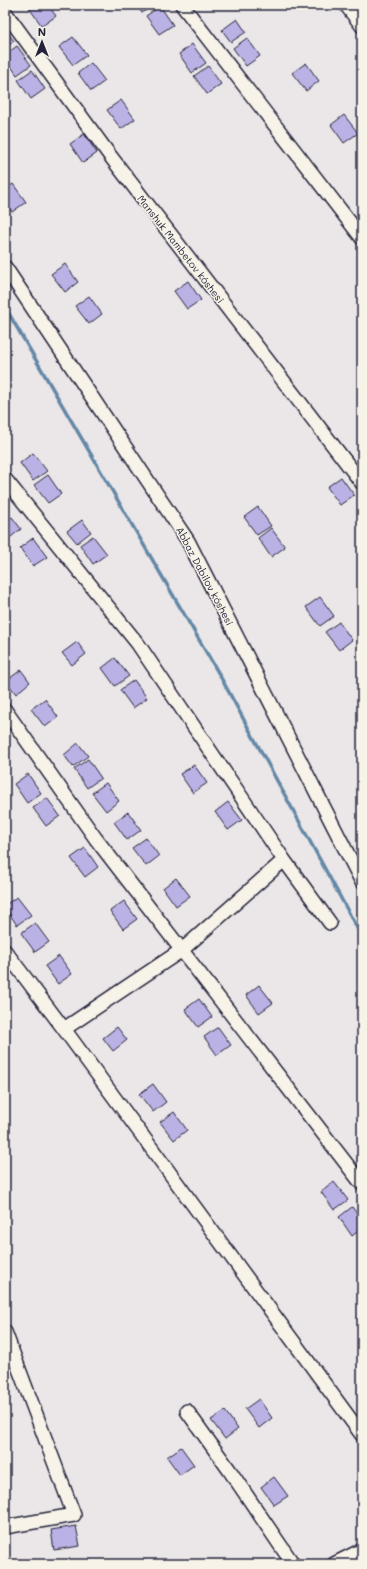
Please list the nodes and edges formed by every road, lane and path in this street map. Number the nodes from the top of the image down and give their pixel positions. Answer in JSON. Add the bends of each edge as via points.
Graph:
{"nodes":[{"id":1,"x":182,"y":5,"type":"edge"},
{"id":2,"x":346,"y":5,"type":"edge"},
{"id":3,"x":5,"y":12,"type":"edge"},
{"id":4,"x":362,"y":26,"type":"edge"},
{"id":5,"x":362,"y":238,"type":"edge"},
{"id":6,"x":5,"y":267,"type":"edge"},
{"id":7,"x":5,"y":479,"type":"edge"},
{"id":8,"x":362,"y":483,"type":"edge"},
{"id":9,"x":5,"y":710,"type":"edge"},
{"id":10,"x":284,"y":860,"type":"junction"},
{"id":11,"x":362,"y":882,"type":"edge"},
{"id":12,"x":330,"y":923,"type":"dead end"},
{"id":13,"x":182,"y":950,"type":"junction"},
{"id":14,"x":5,"y":951,"type":"edge"},
{"id":15,"x":64,"y":1029,"type":"junction"},
{"id":16,"x":362,"y":1184,"type":"edge"},
{"id":17,"x":5,"y":1332,"type":"edge"},
{"id":18,"x":187,"y":1412,"type":"dead end"},
{"id":19,"x":362,"y":1435,"type":"edge"},
{"id":20,"x":5,"y":1527,"type":"edge"},
{"id":21,"x":362,"y":1550,"type":"edge"},
{"id":22,"x":293,"y":1564,"type":"edge"},
{"id":23,"x":334,"y":1564,"type":"edge"}],
"edges":[{"from":1,"to":5,"type":"street"},
{"from":2,"to":4,"type":"street"},
{"from":3,"to":8,"type":"street","name":"Manshuk Mambetov kóshesi","via":[[110,157]]},
{"from":6,"to":11,"type":"street","name":"Abbaz Dabilov kóshesi","via":[[188,541]]},
{"from":7,"to":10,"type":"street","via":[[138,644]]},
{"from":9,"to":13,"type":"street","via":[[96,839]]},
{"from":10,"to":12,"type":"street"},
{"from":10,"to":13,"type":"street"},
{"from":13,"to":15,"type":"street"},
{"from":13,"to":16,"type":"street"},
{"from":14,"to":15,"type":"street"},
{"from":15,"to":19,"type":"street"},
{"from":17,"to":20,"type":"street","via":[[74,1515]]},
{"from":18,"to":22,"type":"street"},
{"from":21,"to":23,"type":"street"}]}
